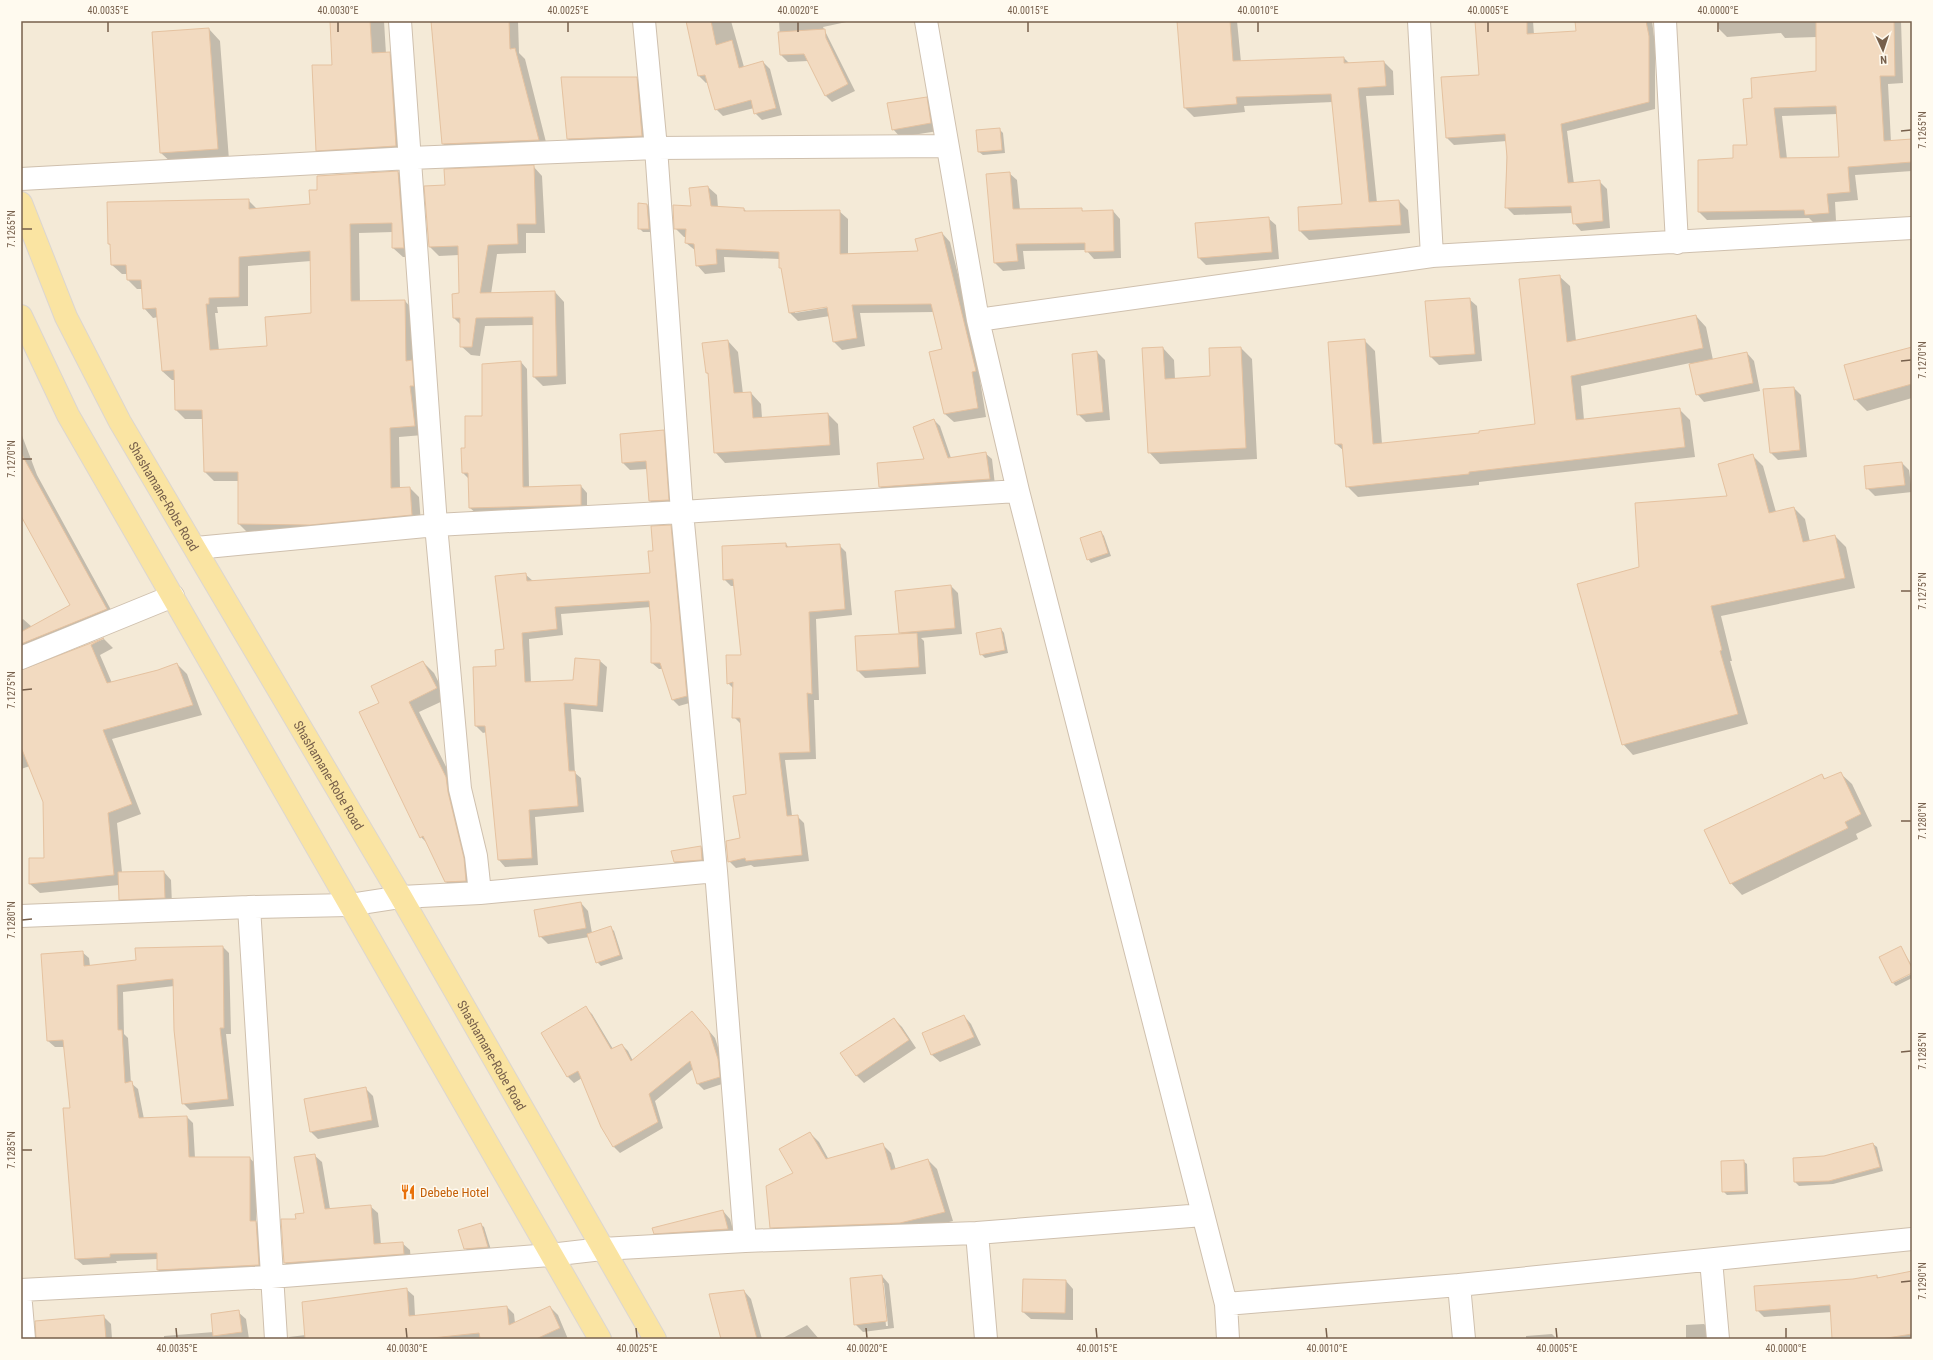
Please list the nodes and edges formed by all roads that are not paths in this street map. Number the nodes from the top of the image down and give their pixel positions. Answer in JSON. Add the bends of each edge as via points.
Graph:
{"nodes":[{"id":1,"x":400,"y":21,"type":"edge"},
{"id":2,"x":644,"y":21,"type":"edge"},
{"id":3,"x":926,"y":21,"type":"edge"},
{"id":4,"x":1419,"y":21,"type":"edge"},
{"id":5,"x":1665,"y":21,"type":"edge"},
{"id":6,"x":947,"y":146,"type":"junction"},
{"id":7,"x":656,"y":148,"type":"junction"},
{"id":8,"x":410,"y":158,"type":"junction"},
{"id":9,"x":21,"y":178,"type":"edge"},
{"id":10,"x":21,"y":203,"type":"edge"},
{"id":11,"x":1912,"y":228,"type":"edge"},
{"id":12,"x":1677,"y":243,"type":"junction"},
{"id":13,"x":1432,"y":256,"type":"junction"},
{"id":14,"x":21,"y":316,"type":"edge"},
{"id":15,"x":978,"y":320,"type":"junction"},
{"id":16,"x":1018,"y":490,"type":"junction"},
{"id":17,"x":682,"y":512,"type":"junction"},
{"id":18,"x":436,"y":525,"type":"junction"},
{"id":19,"x":196,"y":548,"type":"junction"},
{"id":20,"x":173,"y":596,"type":"junction"},
{"id":21,"x":21,"y":658,"type":"edge"},
{"id":22,"x":716,"y":871,"type":"junction"},
{"id":23,"x":480,"y":893,"type":"junction"},
{"id":24,"x":401,"y":897,"type":"junction"},
{"id":25,"x":349,"y":905,"type":"junction"},
{"id":26,"x":249,"y":907,"type":"junction"},
{"id":27,"x":21,"y":916,"type":"edge"},
{"id":28,"x":1203,"y":1215,"type":"junction"},
{"id":29,"x":977,"y":1233,"type":"junction"},
{"id":30,"x":1912,"y":1239,"type":"edge"},
{"id":31,"x":745,"y":1241,"type":"junction"},
{"id":32,"x":602,"y":1249,"type":"junction"},
{"id":33,"x":550,"y":1254,"type":"junction"},
{"id":34,"x":1711,"y":1260,"type":"junction"},
{"id":35,"x":271,"y":1277,"type":"junction"},
{"id":36,"x":1459,"y":1285,"type":"junction"},
{"id":37,"x":21,"y":1290,"type":"edge"},
{"id":38,"x":21,"y":1304,"type":"edge"},
{"id":39,"x":1226,"y":1304,"type":"junction"},
{"id":40,"x":24,"y":1339,"type":"edge"},
{"id":41,"x":276,"y":1339,"type":"edge"},
{"id":42,"x":600,"y":1339,"type":"edge"},
{"id":43,"x":655,"y":1339,"type":"edge"},
{"id":44,"x":986,"y":1339,"type":"edge"},
{"id":45,"x":1228,"y":1339,"type":"edge"},
{"id":46,"x":1464,"y":1339,"type":"edge"},
{"id":47,"x":1718,"y":1339,"type":"edge"}],
"edges":[{"from":1,"to":8,"type":"street"},
{"from":2,"to":7,"type":"street"},
{"from":3,"to":6,"type":"street"},
{"from":4,"to":13,"type":"street"},
{"from":5,"to":12,"type":"street"},
{"from":6,"to":7,"type":"street"},
{"from":6,"to":15,"type":"street"},
{"from":7,"to":8,"type":"street"},
{"from":7,"to":17,"type":"street"},
{"from":8,"to":9,"type":"street"},
{"from":8,"to":18,"type":"street"},
{"from":10,"to":19,"type":"main road","name":"Shashamane-Robe Road","via":[[66,317],[120,422]]},
{"from":11,"to":12,"type":"street"},
{"from":12,"to":13,"type":"street"},
{"from":13,"to":15,"type":"street"},
{"from":14,"to":20,"type":"main road","via":[[68,415]]},
{"from":15,"to":16,"type":"street"},
{"from":16,"to":17,"type":"street"},
{"from":16,"to":28,"type":"street"},
{"from":17,"to":18,"type":"street"},
{"from":17,"to":22,"type":"street"},
{"from":18,"to":19,"type":"street"},
{"from":18,"to":23,"type":"street","via":[[460,789],[476,856]]},
{"from":19,"to":24,"type":"main road","name":"Shashamane-Robe Road"},
{"from":20,"to":21,"type":"street"},
{"from":20,"to":25,"type":"main road"},
{"from":22,"to":23,"type":"street"},
{"from":22,"to":31,"type":"street"},
{"from":23,"to":24,"type":"street"},
{"from":24,"to":25,"type":"street"},
{"from":24,"to":32,"type":"main road","name":"Shashamane-Robe Road"},
{"from":25,"to":26,"type":"street"},
{"from":25,"to":33,"type":"main road"},
{"from":26,"to":27,"type":"street"},
{"from":26,"to":35,"type":"street"},
{"from":28,"to":29,"type":"street"},
{"from":28,"to":39,"type":"street"},
{"from":29,"to":31,"type":"street"},
{"from":29,"to":44,"type":"street"},
{"from":30,"to":34,"type":"street"},
{"from":31,"to":32,"type":"street"},
{"from":32,"to":33,"type":"street"},
{"from":32,"to":43,"type":"main road","name":"Shashamane-Robe Road"},
{"from":33,"to":35,"type":"street"},
{"from":33,"to":42,"type":"main road"},
{"from":34,"to":36,"type":"street"},
{"from":34,"to":47,"type":"street"},
{"from":35,"to":37,"type":"street"},
{"from":35,"to":41,"type":"street"},
{"from":36,"to":39,"type":"street"},
{"from":36,"to":46,"type":"street"},
{"from":38,"to":40,"type":"street"},
{"from":39,"to":45,"type":"street"}]}
